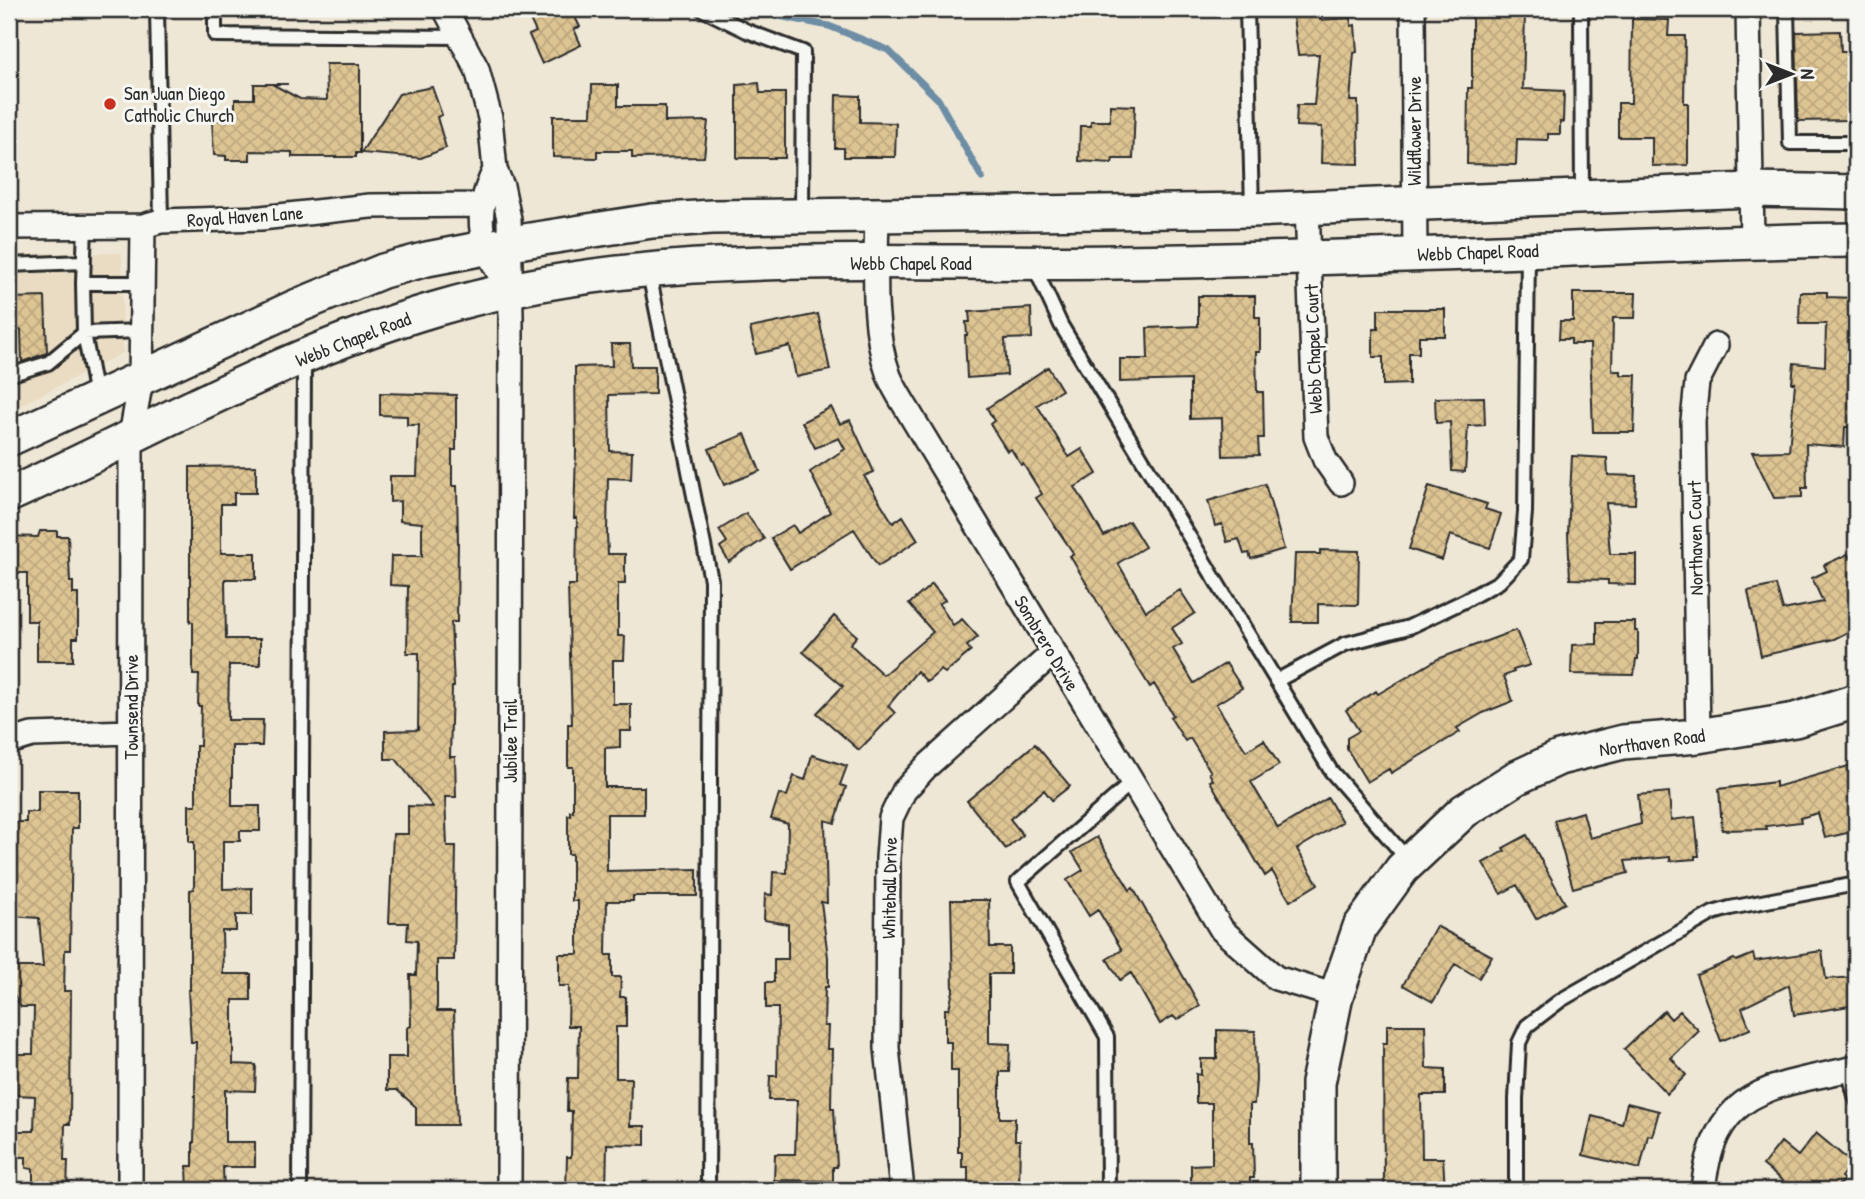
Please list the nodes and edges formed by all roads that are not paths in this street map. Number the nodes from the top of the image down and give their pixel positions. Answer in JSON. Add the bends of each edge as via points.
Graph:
{"nodes":[{"id":1,"x":157,"y":9,"type":"edge"},
{"id":2,"x":215,"y":9,"type":"edge"},
{"id":3,"x":445,"y":9,"type":"edge"},
{"id":4,"x":702,"y":9,"type":"edge"},
{"id":5,"x":1247,"y":9,"type":"edge"},
{"id":6,"x":1413,"y":9,"type":"edge"},
{"id":7,"x":1581,"y":9,"type":"edge"},
{"id":8,"x":1748,"y":9,"type":"edge"},
{"id":9,"x":1787,"y":9,"type":"edge"},
{"id":10,"x":460,"y":37,"type":"junction"},
{"id":11,"x":1856,"y":143,"type":"edge"},
{"id":12,"x":495,"y":170,"type":"junction"},
{"id":13,"x":1752,"y":190,"type":"junction"},
{"id":14,"x":1856,"y":192,"type":"edge"},
{"id":15,"x":1582,"y":198,"type":"junction"},
{"id":16,"x":1414,"y":204,"type":"junction"},
{"id":17,"x":482,"y":205,"type":"junction"},
{"id":18,"x":1307,"y":208,"type":"junction"},
{"id":19,"x":1252,"y":210,"type":"junction"},
{"id":20,"x":802,"y":217,"type":"junction"},
{"id":21,"x":877,"y":217,"type":"junction"},
{"id":22,"x":152,"y":223,"type":"junction"},
{"id":23,"x":85,"y":226,"type":"junction"},
{"id":24,"x":9,"y":227,"type":"edge"},
{"id":25,"x":1856,"y":240,"type":"edge"},
{"id":26,"x":1752,"y":241,"type":"junction"},
{"id":27,"x":498,"y":245,"type":"junction"},
{"id":28,"x":1528,"y":251,"type":"junction"},
{"id":29,"x":1415,"y":254,"type":"junction"},
{"id":30,"x":1309,"y":259,"type":"junction"},
{"id":31,"x":83,"y":262,"type":"junction"},
{"id":32,"x":876,"y":263,"type":"junction"},
{"id":33,"x":1032,"y":263,"type":"junction"},
{"id":34,"x":9,"y":265,"type":"edge"},
{"id":35,"x":648,"y":268,"type":"junction"},
{"id":36,"x":83,"y":283,"type":"junction"},
{"id":37,"x":142,"y":283,"type":"junction"},
{"id":38,"x":509,"y":291,"type":"junction"},
{"id":39,"x":142,"y":331,"type":"junction"},
{"id":40,"x":84,"y":333,"type":"junction"},
{"id":41,"x":1716,"y":345,"type":"dead end"},
{"id":42,"x":304,"y":357,"type":"junction"},
{"id":43,"x":9,"y":375,"type":"edge"},
{"id":44,"x":141,"y":380,"type":"junction"},
{"id":45,"x":97,"y":400,"type":"junction"},
{"id":46,"x":131,"y":436,"type":"junction"},
{"id":47,"x":9,"y":439,"type":"edge"},
{"id":48,"x":1341,"y":483,"type":"dead end"},
{"id":49,"x":9,"y":495,"type":"edge"},
{"id":50,"x":1053,"y":653,"type":"junction"},
{"id":51,"x":1276,"y":681,"type":"junction"},
{"id":52,"x":1856,"y":701,"type":"edge"},
{"id":53,"x":131,"y":732,"type":"junction"},
{"id":54,"x":1698,"y":736,"type":"junction"},
{"id":55,"x":9,"y":742,"type":"edge"},
{"id":56,"x":1131,"y":783,"type":"junction"},
{"id":57,"x":1410,"y":862,"type":"junction"},
{"id":58,"x":1856,"y":884,"type":"edge"},
{"id":59,"x":1336,"y":996,"type":"junction"},
{"id":60,"x":1852,"y":1069,"type":"edge"},
{"id":61,"x":1856,"y":1099,"type":"edge"},
{"id":62,"x":130,"y":1190,"type":"edge"},
{"id":63,"x":300,"y":1190,"type":"edge"},
{"id":64,"x":509,"y":1190,"type":"edge"},
{"id":65,"x":708,"y":1190,"type":"edge"},
{"id":66,"x":902,"y":1190,"type":"edge"},
{"id":67,"x":1108,"y":1190,"type":"edge"},
{"id":68,"x":1318,"y":1190,"type":"edge"},
{"id":69,"x":1516,"y":1190,"type":"edge"},
{"id":70,"x":1703,"y":1190,"type":"edge"}],
"edges":[{"from":1,"to":22,"type":"lane"},
{"from":2,"to":10,"type":"lane","via":[[215,35]]},
{"from":3,"to":10,"type":"street"},
{"from":4,"to":20,"type":"lane","via":[[803,52]]},
{"from":5,"to":19,"type":"lane"},
{"from":6,"to":16,"type":"street","name":"Wildflower Drive"},
{"from":7,"to":15,"type":"lane"},
{"from":8,"to":13,"type":"street"},
{"from":9,"to":11,"type":"lane","via":[[1790,143]]},
{"from":10,"to":12,"type":"street","via":[[477,69],[490,118]]},
{"from":12,"to":17,"type":"street"},
{"from":12,"to":27,"type":"street","via":[[502,186]]},
{"from":13,"to":14,"type":"main road"},
{"from":13,"to":15,"type":"main road"},
{"from":13,"to":26,"type":"street"},
{"from":15,"to":16,"type":"main road"},
{"from":16,"to":18,"type":"main road"},
{"from":16,"to":29,"type":"street","name":"Wildflower Drive"},
{"from":17,"to":22,"type":"street","name":"Royal Haven Lane","via":[[370,205],[261,218]]},
{"from":17,"to":27,"type":"street","via":[[481,226]]},
{"from":18,"to":19,"type":"main road"},
{"from":18,"to":30,"type":"street","name":"Webb Chapel Court"},
{"from":19,"to":21,"type":"main road"},
{"from":20,"to":21,"type":"main road"},
{"from":20,"to":27,"type":"main road","via":[[652,221]]},
{"from":21,"to":32,"type":"street","name":"Sombrero Drive"},
{"from":22,"to":23,"type":"street","name":"Royal Haven Lane"},
{"from":22,"to":37,"type":"street","name":"Townsend Drive"},
{"from":23,"to":24,"type":"street","name":"Royal Haven Lane"},
{"from":23,"to":31,"type":"lane"},
{"from":25,"to":26,"type":"main road","name":"Webb Chapel Road"},
{"from":26,"to":28,"type":"main road","name":"Webb Chapel Road"},
{"from":27,"to":38,"type":"street","name":"Jubilee Trail"},
{"from":27,"to":44,"type":"main road","via":[[383,271]]},
{"from":28,"to":29,"type":"main road","name":"Webb Chapel Road"},
{"from":28,"to":51,"type":"lane","via":[[1521,559],[1499,582],[1464,601],[1409,627],[1345,644]]},
{"from":29,"to":30,"type":"main road","name":"Webb Chapel Road"},
{"from":30,"to":33,"type":"main road","name":"Webb Chapel Road"},
{"from":30,"to":48,"type":"street","name":"Webb Chapel Court","via":[[1317,437],[1325,460]]},
{"from":31,"to":34,"type":"lane"},
{"from":31,"to":36,"type":"lane"},
{"from":32,"to":33,"type":"main road","name":"Webb Chapel Road"},
{"from":32,"to":35,"type":"main road","name":"Webb Chapel Road"},
{"from":32,"to":50,"type":"street","name":"Sombrero Drive","via":[[881,338],[889,376]]},
{"from":33,"to":51,"type":"lane","via":[[1061,324]]},
{"from":35,"to":38,"type":"main road","name":"Webb Chapel Road"},
{"from":35,"to":65,"type":"lane","via":[[710,580]]},
{"from":36,"to":37,"type":"lane"},
{"from":36,"to":40,"type":"lane"},
{"from":37,"to":39,"type":"street","name":"Townsend Drive"},
{"from":38,"to":42,"type":"main road","name":"Webb Chapel Road","via":[[436,308]]},
{"from":38,"to":64,"type":"street","name":"Jubilee Trail"},
{"from":39,"to":40,"type":"lane"},
{"from":39,"to":44,"type":"street","name":"Townsend Drive"},
{"from":40,"to":43,"type":"lane","via":[[48,363]]},
{"from":40,"to":45,"type":"lane"},
{"from":41,"to":54,"type":"street","name":"Northaven Court","via":[[1697,382],[1693,421]]},
{"from":42,"to":46,"type":"main road","name":"Webb Chapel Road"},
{"from":42,"to":63,"type":"lane"},
{"from":44,"to":45,"type":"main road"},
{"from":44,"to":46,"type":"street","name":"Townsend Drive"},
{"from":45,"to":47,"type":"main road"},
{"from":46,"to":49,"type":"main road","name":"Webb Chapel Road"},
{"from":46,"to":53,"type":"street","name":"Townsend Drive"},
{"from":50,"to":56,"type":"street","name":"Sombrero Drive"},
{"from":50,"to":66,"type":"street","name":"Whitehall Drive","via":[[926,767],[904,791],[891,818],[887,1048]]},
{"from":51,"to":57,"type":"lane","via":[[1331,771]]},
{"from":52,"to":54,"type":"main road","name":"Northaven Road","via":[[1795,720]]},
{"from":53,"to":55,"type":"street","via":[[32,735]]},
{"from":53,"to":62,"type":"street","name":"Townsend Drive"},
{"from":54,"to":57,"type":"main road","name":"Northaven Road","via":[[1623,742],[1559,758],[1464,811]]},
{"from":56,"to":59,"type":"street","name":"Sombrero Drive","via":[[1222,930],[1276,978]]},
{"from":56,"to":67,"type":"lane","via":[[1018,882],[1107,1037]]},
{"from":57,"to":59,"type":"main road","name":"Northaven Road","via":[[1360,927]]},
{"from":58,"to":69,"type":"lane","via":[[1713,913],[1540,1014],[1519,1043]]},
{"from":59,"to":68,"type":"main road","name":"Northaven Road","via":[[1318,1083]]},
{"from":60,"to":61,"type":"lane"},
{"from":60,"to":70,"type":"street","via":[[1767,1089],[1732,1111],[1713,1140]]}]}
